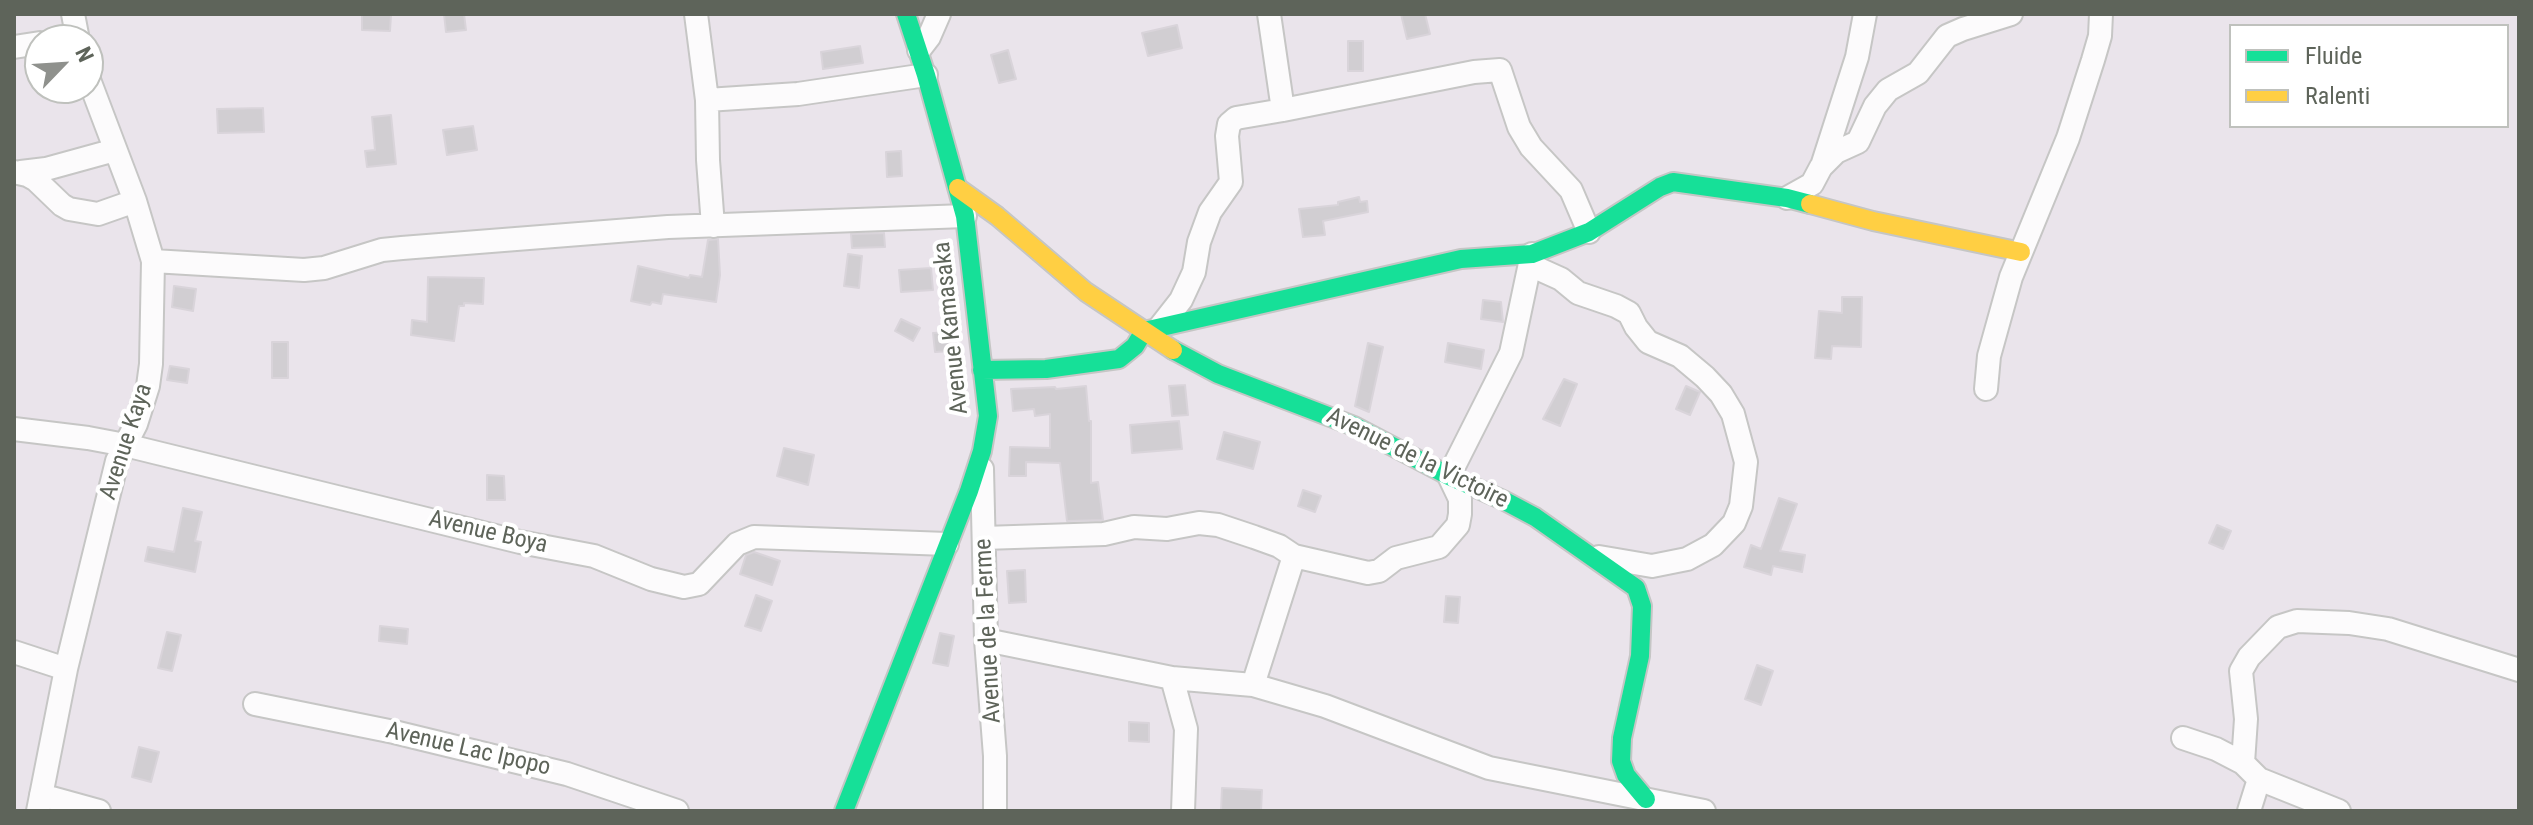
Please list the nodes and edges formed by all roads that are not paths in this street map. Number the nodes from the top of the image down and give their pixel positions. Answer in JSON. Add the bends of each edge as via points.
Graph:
{"nodes":[{"id":1,"x":696,"y":14,"type":"edge"},
{"id":2,"x":906,"y":14,"type":"edge"},
{"id":3,"x":939,"y":14,"type":"edge"},
{"id":4,"x":1269,"y":14,"type":"edge"},
{"id":5,"x":1865,"y":14,"type":"edge"},
{"id":6,"x":2011,"y":14,"type":"edge"},
{"id":7,"x":2101,"y":14,"type":"edge"},
{"id":8,"x":919,"y":50,"type":"junction"},
{"id":9,"x":926,"y":75,"type":"junction"},
{"id":10,"x":707,"y":100,"type":"junction"},
{"id":11,"x":98,"y":104,"type":"edge"},
{"id":12,"x":1283,"y":110,"type":"junction"},
{"id":13,"x":115,"y":150,"type":"junction"},
{"id":14,"x":1821,"y":167,"type":"junction"},
{"id":15,"x":17,"y":172,"type":"edge"},
{"id":16,"x":958,"y":188,"type":"junction"},
{"id":17,"x":1787,"y":198,"type":"junction"},
{"id":18,"x":135,"y":201,"type":"junction"},
{"id":19,"x":965,"y":216,"type":"junction"},
{"id":20,"x":713,"y":226,"type":"junction"},
{"id":21,"x":1589,"y":232,"type":"junction"},
{"id":22,"x":2021,"y":252,"type":"junction"},
{"id":23,"x":1531,"y":259,"type":"junction"},
{"id":24,"x":153,"y":261,"type":"junction"},
{"id":25,"x":1151,"y":329,"type":"junction"},
{"id":26,"x":982,"y":370,"type":"junction"},
{"id":27,"x":1986,"y":389,"type":"dead end"},
{"id":28,"x":14,"y":429,"type":"edge"},
{"id":29,"x":125,"y":445,"type":"junction"},
{"id":30,"x":982,"y":451,"type":"junction"},
{"id":31,"x":1449,"y":476,"type":"junction"},
{"id":32,"x":984,"y":538,"type":"junction"},
{"id":33,"x":947,"y":544,"type":"junction"},
{"id":34,"x":1590,"y":555,"type":"junction"},
{"id":35,"x":1294,"y":556,"type":"junction"},
{"id":36,"x":986,"y":640,"type":"junction"},
{"id":37,"x":14,"y":652,"type":"edge"},
{"id":38,"x":66,"y":669,"type":"junction"},
{"id":39,"x":2519,"y":670,"type":"edge"},
{"id":40,"x":1172,"y":678,"type":"junction"},
{"id":41,"x":1253,"y":685,"type":"junction"},
{"id":42,"x":255,"y":704,"type":"dead end"},
{"id":43,"x":2183,"y":738,"type":"dead end"},
{"id":44,"x":2251,"y":771,"type":"junction"},
{"id":45,"x":1599,"y":789,"type":"junction"},
{"id":46,"x":1646,"y":799,"type":"junction"},
{"id":47,"x":40,"y":803,"type":"edge"},
{"id":48,"x":99,"y":811,"type":"edge"},
{"id":49,"x":677,"y":811,"type":"edge"},
{"id":50,"x":844,"y":811,"type":"edge"},
{"id":51,"x":995,"y":811,"type":"edge"},
{"id":52,"x":1183,"y":811,"type":"edge"},
{"id":53,"x":1590,"y":811,"type":"edge"},
{"id":54,"x":1704,"y":811,"type":"edge"},
{"id":55,"x":2249,"y":811,"type":"edge"},
{"id":56,"x":2339,"y":811,"type":"edge"}],
"edges":[{"from":1,"to":10,"type":"street"},
{"from":2,"to":8,"type":"street","name":"Avenue Kamasaka"},
{"from":3,"to":8,"type":"street"},
{"from":4,"to":12,"type":"street"},
{"from":5,"to":14,"type":"street","via":[[1857,57]]},
{"from":6,"to":14,"type":"street","via":[[1947,36],[1918,73],[1888,90],[1858,142],[1836,152]]},
{"from":7,"to":22,"type":"street","via":[[2100,36],[2068,138]]},
{"from":8,"to":9,"type":"street","name":"Avenue Kamasaka"},
{"from":9,"to":10,"type":"street","via":[[798,94]]},
{"from":9,"to":16,"type":"street","name":"Avenue Kamasaka"},
{"from":10,"to":20,"type":"street"},
{"from":11,"to":13,"type":"street","name":"Avenue Kaya"},
{"from":12,"to":21,"type":"street","via":[[1500,70],[1519,127],[1571,190]]},
{"from":12,"to":25,"type":"street","via":[[1236,118],[1229,124],[1231,182],[1210,212],[1181,300]]},
{"from":13,"to":15,"type":"street"},
{"from":13,"to":18,"type":"street","name":"Avenue Kaya"},
{"from":14,"to":17,"type":"street","via":[[1812,184]]},
{"from":15,"to":18,"type":"street","via":[[36,180],[69,209],[98,214]]},
{"from":16,"to":19,"type":"street","name":"Avenue Kamasaka"},
{"from":16,"to":25,"type":"street","name":"Avenue de la Victoire","via":[[1086,292]]},
{"from":17,"to":21,"type":"street","via":[[1673,182]]},
{"from":17,"to":22,"type":"street"},
{"from":18,"to":24,"type":"street","name":"Avenue Kaya"},
{"from":19,"to":20,"type":"street"},
{"from":19,"to":26,"type":"street","name":"Avenue Kamasaka"},
{"from":20,"to":24,"type":"street","via":[[382,250],[304,270]]},
{"from":21,"to":23,"type":"street"},
{"from":22,"to":27,"type":"street","via":[[1992,345]]},
{"from":23,"to":25,"type":"street","via":[[1461,259]]},
{"from":23,"to":31,"type":"street","via":[[1511,353]]},
{"from":23,"to":34,"type":"street","via":[[1578,293],[1629,313],[1648,342],[1680,356],[1705,377],[1733,414],[1746,462],[1738,515],[1713,545],[1687,559],[1652,566]]},
{"from":24,"to":29,"type":"street","name":"Avenue Kaya","via":[[148,386]]},
{"from":25,"to":26,"type":"street","via":[[1119,359],[1046,369]]},
{"from":25,"to":31,"type":"street","name":"Avenue de la Victoire","via":[[1181,355],[1218,374],[1344,422]]},
{"from":26,"to":30,"type":"street","name":"Avenue Kamasaka","via":[[988,416]]},
{"from":28,"to":29,"type":"street","name":"Avenue Boya"},
{"from":29,"to":33,"type":"street","name":"Avenue Boya","via":[[594,556],[684,587],[699,584],[737,544],[754,537]]},
{"from":29,"to":38,"type":"street","name":"Avenue Kaya"},
{"from":30,"to":32,"type":"street","name":"Avenue de la Ferme"},
{"from":30,"to":33,"type":"street","name":"Avenue Kamasaka"},
{"from":31,"to":34,"type":"street","name":"Avenue de la Victoire","via":[[1535,517]]},
{"from":31,"to":35,"type":"street","via":[[1460,499],[1460,514],[1458,525],[1439,547],[1396,558],[1368,573]]},
{"from":32,"to":35,"type":"street","via":[[1104,534],[1199,523],[1254,537]]},
{"from":32,"to":36,"type":"street","name":"Avenue de la Ferme"},
{"from":33,"to":50,"type":"street","name":"Avenue Kamasaka"},
{"from":34,"to":46,"type":"street","name":"Avenue de la Victoire","via":[[1636,588],[1640,597],[1640,656],[1621,761]]},
{"from":35,"to":41,"type":"street"},
{"from":36,"to":40,"type":"street"},
{"from":36,"to":51,"type":"street","name":"Avenue de la Ferme"},
{"from":37,"to":38,"type":"street"},
{"from":38,"to":47,"type":"street","name":"Avenue Kaya"},
{"from":39,"to":44,"type":"street","via":[[2388,629],[2297,621],[2278,627],[2241,671]]},
{"from":40,"to":41,"type":"street"},
{"from":40,"to":52,"type":"street","via":[[1186,729]]},
{"from":41,"to":45,"type":"street","via":[[1325,706],[1489,768]]},
{"from":42,"to":49,"type":"street","name":"Avenue Lac Ipopo","via":[[567,774]]},
{"from":43,"to":44,"type":"street","via":[[2216,749]]},
{"from":44,"to":55,"type":"street"},
{"from":44,"to":56,"type":"street"},
{"from":45,"to":46,"type":"street"},
{"from":45,"to":53,"type":"street"},
{"from":46,"to":54,"type":"street"},
{"from":47,"to":48,"type":"street"}]}
